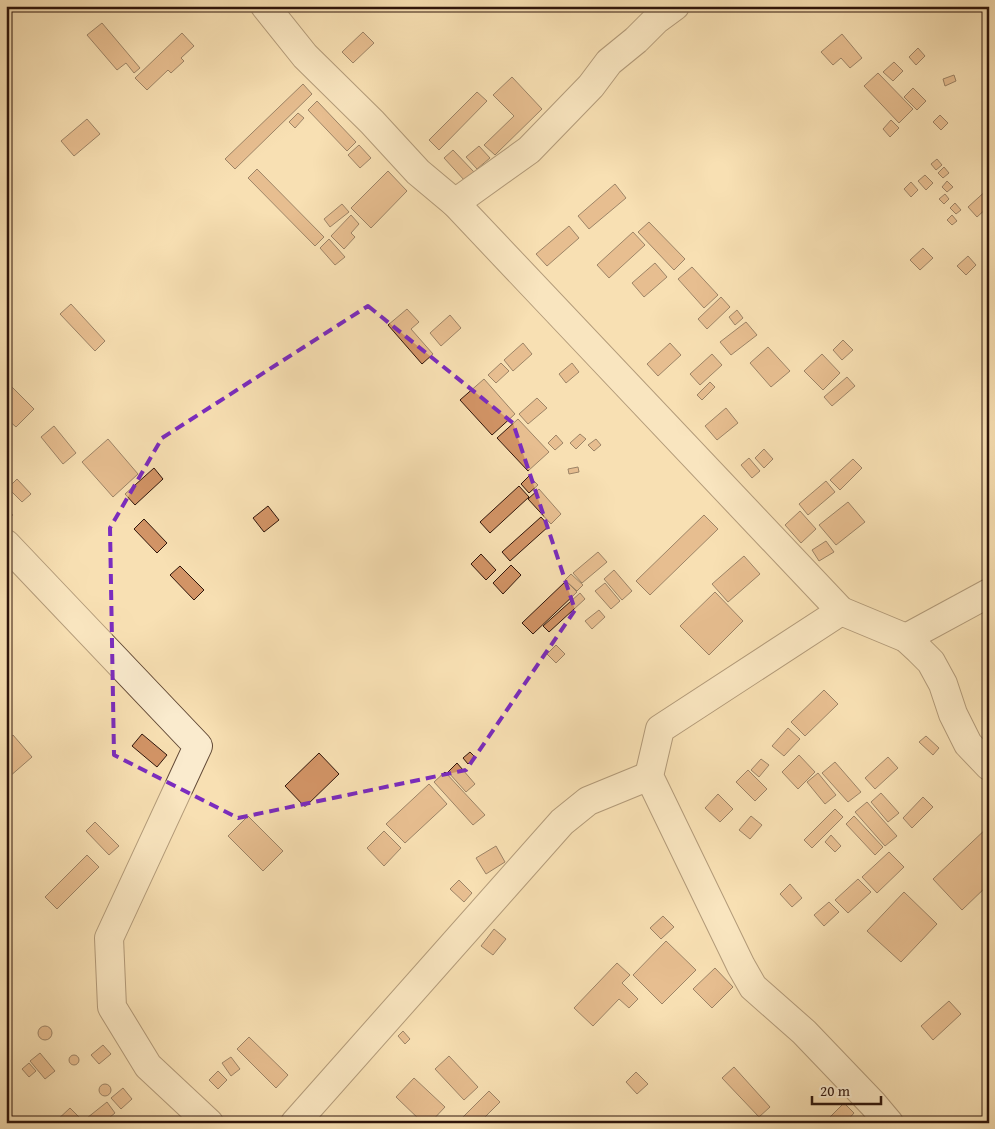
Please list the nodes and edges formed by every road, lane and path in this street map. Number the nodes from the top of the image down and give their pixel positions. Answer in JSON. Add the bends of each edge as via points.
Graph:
{"nodes":[{"id":1,"x":265,"y":6,"type":"edge"},
{"id":2,"x":675,"y":6,"type":"edge"},
{"id":3,"x":455,"y":203,"type":"junction"},
{"id":4,"x":6,"y":544,"type":"edge"},
{"id":5,"x":989,"y":593,"type":"edge"},
{"id":6,"x":841,"y":611,"type":"junction"},
{"id":7,"x":906,"y":638,"type":"junction"},
{"id":8,"x":989,"y":766,"type":"edge"},
{"id":9,"x":649,"y":776,"type":"junction"},
{"id":10,"x":208,"y":1123,"type":"edge"},
{"id":11,"x":295,"y":1123,"type":"edge"},
{"id":12,"x":889,"y":1123,"type":"edge"}],
"edges":[{"from":1,"to":3,"type":"street","via":[[305,56],[418,172]]},
{"from":2,"to":3,"type":"street","via":[[609,62],[591,86],[529,150]]},
{"from":3,"to":6,"type":"street"},
{"from":4,"to":10,"type":"street","via":[[198,746],[109,938],[112,1007],[148,1066]]},
{"from":5,"to":7,"type":"street"},
{"from":6,"to":7,"type":"street"},
{"from":6,"to":9,"type":"street","via":[[660,728]]},
{"from":7,"to":8,"type":"street","via":[[931,662],[968,744]]},
{"from":9,"to":11,"type":"street","via":[[588,801],[562,822]]},
{"from":9,"to":12,"type":"street","via":[[753,987],[804,1032]]}]}
